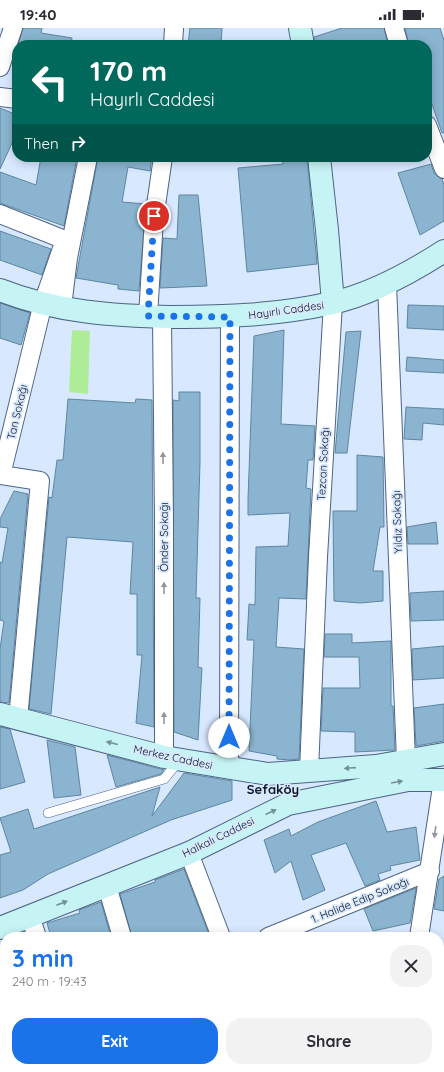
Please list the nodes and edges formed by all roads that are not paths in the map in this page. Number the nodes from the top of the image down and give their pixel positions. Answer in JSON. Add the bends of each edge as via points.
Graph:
{"nodes":[{"id":1,"x":13,"y":28,"type":"edge"},
{"id":2,"x":174,"y":28,"type":"edge"},
{"id":3,"x":394,"y":28,"type":"edge"},
{"id":4,"x":173,"y":40,"type":"edge"},
{"id":5,"x":398,"y":40,"type":"edge"},
{"id":6,"x":0,"y":67,"type":"edge"},
{"id":7,"x":0,"y":97,"type":"edge"},
{"id":8,"x":12,"y":98,"type":"edge"},
{"id":9,"x":432,"y":138,"type":"edge"},
{"id":10,"x":87,"y":162,"type":"edge"},
{"id":11,"x":162,"y":162,"type":"edge"},
{"id":12,"x":320,"y":162,"type":"edge"},
{"id":13,"x":444,"y":169,"type":"edge"},
{"id":14,"x":0,"y":214,"type":"edge"},
{"id":15,"x":439,"y":259,"type":"edge"},
{"id":16,"x":387,"y":284,"type":"junction"},
{"id":17,"x":0,"y":290,"type":"edge"},
{"id":18,"x":333,"y":303,"type":"junction"},
{"id":19,"x":52,"y":305,"type":"junction"},
{"id":20,"x":155,"y":316,"type":"junction"},
{"id":21,"x":230,"y":317,"type":"junction"},
{"id":22,"x":1,"y":476,"type":"edge"},
{"id":23,"x":9,"y":717,"type":"edge"},
{"id":24,"x":444,"y":754,"type":"edge"},
{"id":25,"x":172,"y":758,"type":"junction"},
{"id":26,"x":406,"y":760,"type":"junction"},
{"id":27,"x":229,"y":768,"type":"junction"},
{"id":28,"x":309,"y":771,"type":"junction"},
{"id":29,"x":443,"y":780,"type":"edge"},
{"id":30,"x":48,"y":813,"type":"dead end"},
{"id":31,"x":189,"y":853,"type":"junction"},
{"id":32,"x":430,"y":871,"type":"junction"},
{"id":33,"x":107,"y":886,"type":"junction"},
{"id":34,"x":30,"y":916,"type":"junction"},
{"id":35,"x":0,"y":928,"type":"edge"},
{"id":36,"x":35,"y":932,"type":"edge"},
{"id":37,"x":121,"y":932,"type":"edge"},
{"id":38,"x":219,"y":932,"type":"edge"},
{"id":39,"x":280,"y":932,"type":"edge"},
{"id":40,"x":420,"y":932,"type":"edge"}],
"edges":[{"from":1,"to":6,"type":"street"},
{"from":2,"to":4,"type":"street"},
{"from":3,"to":5,"type":"street"},
{"from":7,"to":8,"type":"street"},
{"from":9,"to":13,"type":"street"},
{"from":10,"to":19,"type":"street","via":[[68,258]]},
{"from":11,"to":20,"type":"street","name":"Önder Sokağı","via":[[154,219]]},
{"from":12,"to":18,"type":"main road","name":"Tezcan Sokağı"},
{"from":14,"to":19,"type":"street","name":"Tan Sokağı","via":[[65,240]]},
{"from":15,"to":16,"type":"main road","name":"Hayırlı Caddesi"},
{"from":16,"to":18,"type":"main road","name":"Hayırlı Caddesi"},
{"from":16,"to":26,"type":"street","name":"Yıldız Sokağı"},
{"from":17,"to":19,"type":"main road","name":"Hayırlı Caddesi"},
{"from":18,"to":21,"type":"main road","name":"Hayırlı Caddesi"},
{"from":18,"to":28,"type":"street","name":"Tezcan Sokağı"},
{"from":19,"to":20,"type":"main road","name":"Hayırlı Caddesi","via":[[91,313]]},
{"from":19,"to":22,"type":"street","name":"Tan Sokağı"},
{"from":20,"to":21,"type":"main road","name":"Hayırlı Caddesi"},
{"from":25,"to":20,"type":"street","name":"Önder Sokağı","one_way":true},
{"from":21,"to":27,"type":"street"},
{"from":22,"to":23,"type":"street","name":"Tan Sokağı","via":[[40,481]]},
{"from":25,"to":23,"type":"main road","name":"Merkez Caddesi","one_way":true},
{"from":24,"to":26,"type":"main road","name":"Merkez Caddesi"},
{"from":25,"to":27,"type":"main road","name":"Merkez Caddesi"},
{"from":25,"to":30,"type":"lane","via":[[164,779]]},
{"from":26,"to":28,"type":"main road","name":"Merkez Caddesi","one_way":true,"via":[[376,766]]},
{"from":27,"to":28,"type":"main road","name":"Merkez Caddesi","via":[[268,774]]},
{"from":31,"to":29,"type":"main road","name":"Halkalı Caddesi","one_way":true,"via":[[288,804],[408,780]]},
{"from":29,"to":32,"type":"street","one_way":true},
{"from":31,"to":33,"type":"main road","name":"Halkalı Caddesi"},
{"from":31,"to":38,"type":"street"},
{"from":32,"to":39,"type":"street","name":"1. Halide Edip Sokağı"},
{"from":32,"to":40,"type":"street"},
{"from":34,"to":33,"type":"main road","name":"Halkalı Caddesi","one_way":true},
{"from":33,"to":37,"type":"street"},
{"from":34,"to":35,"type":"main road","name":"Halkalı Caddesi"},
{"from":34,"to":36,"type":"street"}]}
